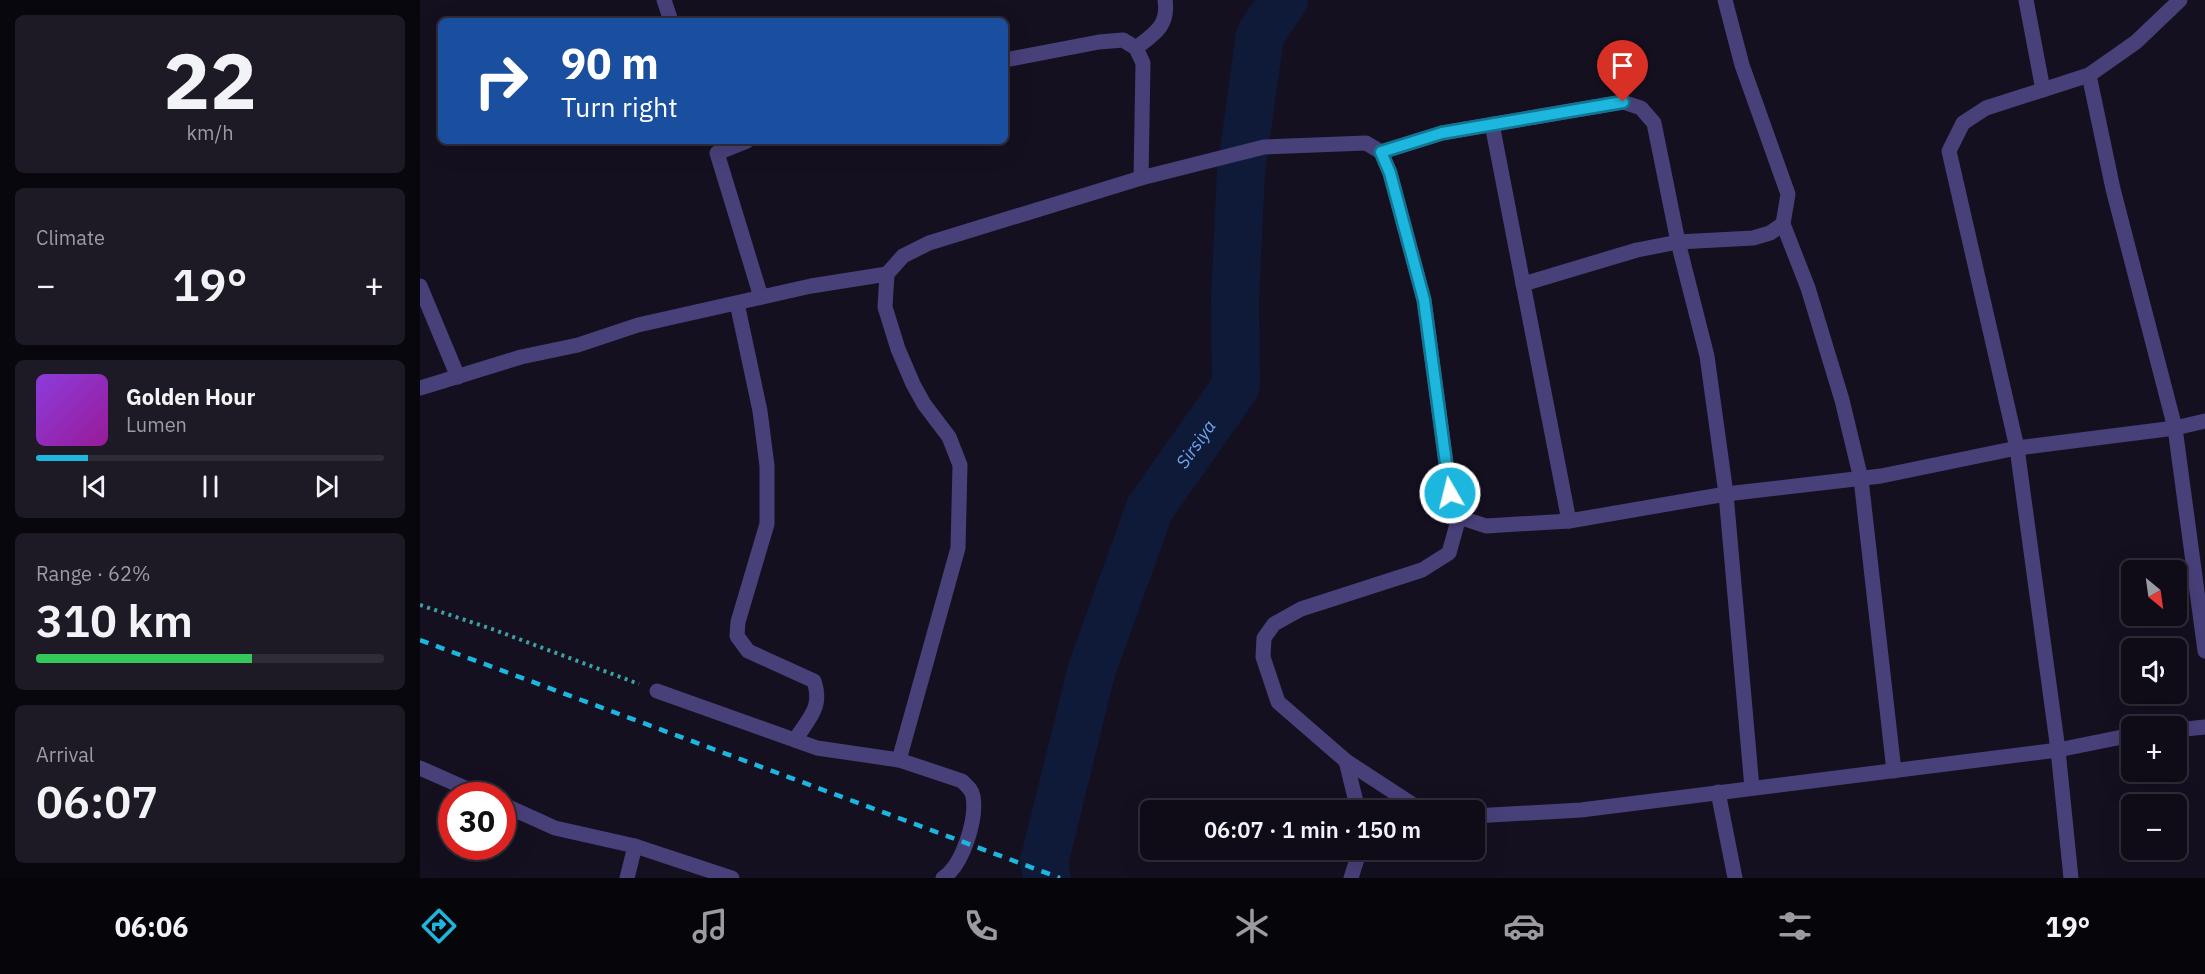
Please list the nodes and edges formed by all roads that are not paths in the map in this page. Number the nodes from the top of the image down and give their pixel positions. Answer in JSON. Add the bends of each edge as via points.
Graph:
{"nodes":[{"id":1,"x":664,"y":0,"type":"edge"},
{"id":2,"x":1165,"y":0,"type":"edge"},
{"id":3,"x":1725,"y":0,"type":"edge"},
{"id":4,"x":2026,"y":0,"type":"edge"},
{"id":5,"x":2180,"y":0,"type":"edge"},
{"id":6,"x":670,"y":18,"type":"edge"},
{"id":7,"x":1136,"y":48,"type":"junction"},
{"id":8,"x":1008,"y":59,"type":"edge"},
{"id":9,"x":2089,"y":75,"type":"junction"},
{"id":10,"x":2043,"y":90,"type":"junction"},
{"id":11,"x":1492,"y":124,"type":"junction"},
{"id":12,"x":731,"y":144,"type":"edge"},
{"id":13,"x":715,"y":147,"type":"edge"},
{"id":14,"x":1381,"y":152,"type":"junction"},
{"id":15,"x":1141,"y":178,"type":"junction"},
{"id":16,"x":1783,"y":224,"type":"junction"},
{"id":17,"x":1678,"y":242,"type":"junction"},
{"id":18,"x":887,"y":274,"type":"junction"},
{"id":19,"x":1523,"y":284,"type":"junction"},
{"id":20,"x":420,"y":286,"type":"edge"},
{"id":21,"x":761,"y":297,"type":"junction"},
{"id":22,"x":737,"y":303,"type":"junction"},
{"id":23,"x":458,"y":376,"type":"junction"},
{"id":24,"x":420,"y":388,"type":"edge"},
{"id":25,"x":2205,"y":421,"type":"edge"},
{"id":26,"x":2175,"y":428,"type":"junction"},
{"id":27,"x":2017,"y":448,"type":"junction"},
{"id":28,"x":1861,"y":479,"type":"junction"},
{"id":29,"x":1726,"y":494,"type":"junction"},
{"id":30,"x":1459,"y":517,"type":"junction"},
{"id":31,"x":1569,"y":520,"type":"junction"},
{"id":32,"x":2205,"y":651,"type":"edge"},
{"id":33,"x":657,"y":691,"type":"road end"},
{"id":34,"x":2205,"y":727,"type":"edge"},
{"id":35,"x":2187,"y":729,"type":"edge"},
{"id":36,"x":2121,"y":737,"type":"edge"},
{"id":37,"x":795,"y":740,"type":"junction"},
{"id":38,"x":2058,"y":750,"type":"junction"},
{"id":39,"x":899,"y":760,"type":"junction"},
{"id":40,"x":1346,"y":761,"type":"junction"},
{"id":41,"x":420,"y":768,"type":"edge"},
{"id":42,"x":1894,"y":771,"type":"junction"},
{"id":43,"x":452,"y":782,"type":"edge"},
{"id":44,"x":1752,"y":788,"type":"junction"},
{"id":45,"x":1718,"y":792,"type":"junction"},
{"id":46,"x":1356,"y":800,"type":"edge"},
{"id":47,"x":1406,"y":800,"type":"edge"},
{"id":48,"x":516,"y":810,"type":"edge"},
{"id":49,"x":1485,"y":815,"type":"edge"},
{"id":50,"x":635,"y":846,"type":"junction"},
{"id":51,"x":1357,"y":860,"type":"edge"},
{"id":52,"x":627,"y":878,"type":"edge"},
{"id":53,"x":732,"y":878,"type":"edge"},
{"id":54,"x":943,"y":878,"type":"edge"},
{"id":55,"x":1351,"y":878,"type":"edge"},
{"id":56,"x":1735,"y":878,"type":"edge"},
{"id":57,"x":2071,"y":878,"type":"edge"}],
"edges":[{"from":1,"to":6,"type":"street"},
{"from":2,"to":7,"type":"street","via":[[1164,24]]},
{"from":3,"to":16,"type":"street","via":[[1742,65],[1788,194]]},
{"from":4,"to":10,"type":"street"},
{"from":5,"to":9,"type":"street","via":[[2136,42]]},
{"from":7,"to":8,"type":"street","via":[[1123,40],[1099,42]]},
{"from":7,"to":15,"type":"street","via":[[1143,63]]},
{"from":9,"to":10,"type":"street"},
{"from":9,"to":26,"type":"street","via":[[2113,189]]},
{"from":10,"to":27,"type":"street","via":[[1986,108],[1963,123],[1949,151]]},
{"from":11,"to":14,"type":"street","via":[[1442,133]]},
{"from":11,"to":17,"type":"street","via":[[1623,102],[1641,108],[1654,123]]},
{"from":11,"to":19,"type":"street"},
{"from":12,"to":13,"type":"street"},
{"from":13,"to":21,"type":"street"},
{"from":14,"to":15,"type":"street","via":[[1366,143],[1263,147]]},
{"from":14,"to":30,"type":"street","via":[[1424,300],[1450,493]]},
{"from":15,"to":18,"type":"street","via":[[929,243],[903,256]]},
{"from":16,"to":17,"type":"street","via":[[1753,238]]},
{"from":16,"to":28,"type":"street","via":[[1808,288]]},
{"from":17,"to":19,"type":"street","via":[[1637,250]]},
{"from":17,"to":29,"type":"street","via":[[1707,356]]},
{"from":18,"to":21,"type":"street"},
{"from":18,"to":39,"type":"street","via":[[885,307],[898,349],[924,404],[949,437],[960,465],[958,548]]},
{"from":19,"to":31,"type":"street"},
{"from":20,"to":23,"type":"street"},
{"from":21,"to":22,"type":"street"},
{"from":22,"to":23,"type":"street","via":[[638,325]]},
{"from":22,"to":37,"type":"street","via":[[760,411],[767,466],[767,524],[737,636],[748,651],[814,681],[818,703]]},
{"from":23,"to":24,"type":"street"},
{"from":25,"to":26,"type":"street"},
{"from":26,"to":27,"type":"street"},
{"from":26,"to":32,"type":"street"},
{"from":27,"to":28,"type":"street"},
{"from":27,"to":38,"type":"street"},
{"from":28,"to":29,"type":"street"},
{"from":28,"to":42,"type":"street"},
{"from":29,"to":31,"type":"street"},
{"from":29,"to":44,"type":"street"},
{"from":30,"to":31,"type":"street","via":[[1486,526]]},
{"from":30,"to":40,"type":"street","via":[[1449,553],[1422,570],[1301,609],[1274,624],[1264,638],[1263,657],[1278,702]]},
{"from":33,"to":37,"type":"street"},
{"from":34,"to":35,"type":"street"},
{"from":36,"to":38,"type":"street"},
{"from":37,"to":39,"type":"street","via":[[817,748]]},
{"from":38,"to":42,"type":"street"},
{"from":38,"to":57,"type":"street"},
{"from":39,"to":54,"type":"street","via":[[962,781],[973,795],[973,822],[961,855]]},
{"from":40,"to":46,"type":"street"},
{"from":40,"to":47,"type":"street"},
{"from":41,"to":43,"type":"street"},
{"from":42,"to":44,"type":"street"},
{"from":44,"to":45,"type":"street"},
{"from":45,"to":49,"type":"street","via":[[1581,810]]},
{"from":45,"to":56,"type":"street"},
{"from":48,"to":50,"type":"street","via":[[555,828]]},
{"from":50,"to":52,"type":"street"},
{"from":50,"to":53,"type":"street"},
{"from":51,"to":55,"type":"street"}]}
